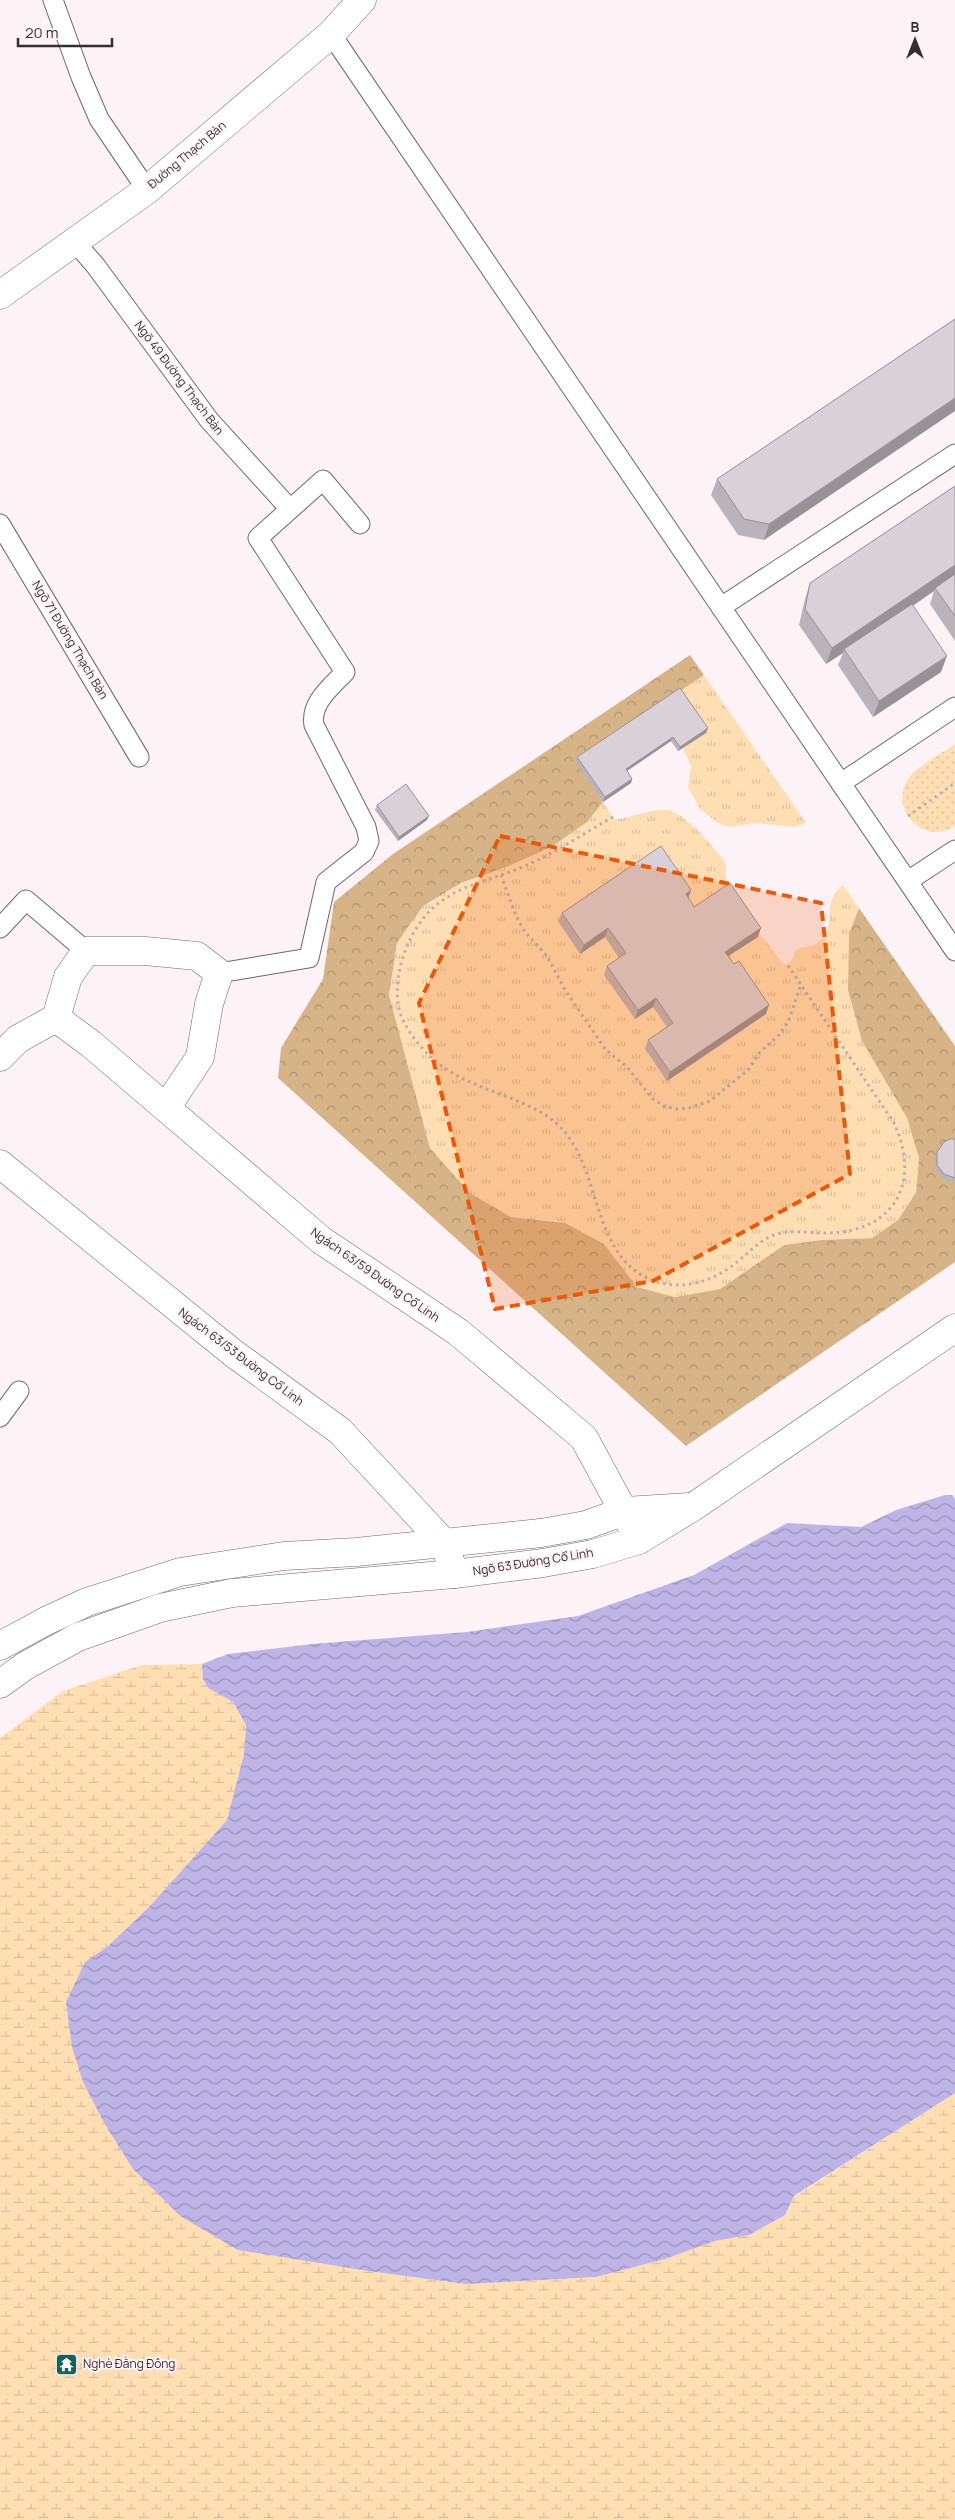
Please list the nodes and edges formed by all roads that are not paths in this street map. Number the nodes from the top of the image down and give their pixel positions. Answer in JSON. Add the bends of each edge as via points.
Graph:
{"nodes":[{"id":1,"x":53,"y":0,"type":"edge"},
{"id":2,"x":362,"y":0,"type":"edge"},
{"id":3,"x":331,"y":34,"type":"junction"},
{"id":4,"x":147,"y":190,"type":"junction"},
{"id":5,"x":74,"y":241,"type":"junction"},
{"id":6,"x":0,"y":295,"type":"edge"},
{"id":7,"x":955,"y":454,"type":"edge"},
{"id":8,"x":290,"y":510,"type":"junction"},
{"id":9,"x":0,"y":524,"type":"edge"},
{"id":10,"x":360,"y":524,"type":"dead end"},
{"id":11,"x":721,"y":607,"type":"junction"},
{"id":12,"x":955,"y":707,"type":"edge"},
{"id":13,"x":139,"y":756,"type":"dead end"},
{"id":14,"x":841,"y":783,"type":"junction"},
{"id":15,"x":955,"y":850,"type":"edge"},
{"id":16,"x":908,"y":881,"type":"junction"},
{"id":17,"x":0,"y":928,"type":"edge"},
{"id":18,"x":86,"y":951,"type":"junction"},
{"id":19,"x":955,"y":951,"type":"edge"},
{"id":20,"x":219,"y":973,"type":"junction"},
{"id":21,"x":56,"y":1018,"type":"junction"},
{"id":22,"x":0,"y":1057,"type":"edge"},
{"id":23,"x":166,"y":1108,"type":"junction"},
{"id":24,"x":0,"y":1164,"type":"edge"},
{"id":25,"x":955,"y":1328,"type":"edge"},
{"id":26,"x":19,"y":1391,"type":"dead end"},
{"id":27,"x":0,"y":1418,"type":"edge"},
{"id":28,"x":693,"y":1507,"type":"junction"},
{"id":29,"x":625,"y":1511,"type":"junction"},
{"id":30,"x":639,"y":1540,"type":"junction"},
{"id":31,"x":445,"y":1544,"type":"junction"},
{"id":32,"x":284,"y":1556,"type":"junction"},
{"id":33,"x":180,"y":1572,"type":"junction"},
{"id":34,"x":454,"y":1574,"type":"junction"},
{"id":35,"x":286,"y":1588,"type":"junction"},
{"id":36,"x":186,"y":1603,"type":"junction"},
{"id":37,"x":0,"y":1646,"type":"edge"},
{"id":38,"x":0,"y":1684,"type":"edge"}],
"edges":[{"from":1,"to":4,"type":"lane","via":[[99,119]]},
{"from":2,"to":3,"type":"street","name":"Đường Thạch Bàn"},
{"from":3,"to":4,"type":"street","name":"Đường Thạch Bàn"},
{"from":3,"to":11,"type":"lane"},
{"from":4,"to":5,"type":"street","name":"Đường Thạch Bàn"},
{"from":5,"to":6,"type":"street","name":"Đường Thạch Bàn"},
{"from":5,"to":8,"type":"lane","name":"Ngõ 49 Đường Thạch Bàn","via":[[209,420]]},
{"from":7,"to":11,"type":"lane"},
{"from":8,"to":10,"type":"lane","via":[[323,480]]},
{"from":8,"to":20,"type":"lane","via":[[258,538],[345,672],[316,704],[312,714],[314,725],[366,827],[369,841],[364,852],[326,882],[309,958]]},
{"from":9,"to":13,"type":"lane","name":"Ngõ 71 Đường Thạch Bàn"},
{"from":11,"to":14,"type":"lane"},
{"from":12,"to":14,"type":"lane"},
{"from":14,"to":16,"type":"lane"},
{"from":15,"to":16,"type":"lane"},
{"from":16,"to":19,"type":"lane"},
{"from":17,"to":18,"type":"lane","via":[[26,900]]},
{"from":18,"to":20,"type":"street","via":[[145,951],[197,956]]},
{"from":18,"to":21,"type":"street","via":[[68,977]]},
{"from":20,"to":23,"type":"street","via":[[209,1004],[200,1057]]},
{"from":21,"to":22,"type":"street","via":[[18,1039]]},
{"from":21,"to":23,"type":"street","name":"Ngách 63/59 Đường Cổ Linh"},
{"from":23,"to":29,"type":"street","name":"Ngách 63/59 Đường Cổ Linh","via":[[320,1240],[458,1332],[584,1438]]},
{"from":24,"to":31,"type":"street","name":"Ngách 63/53 Đường Cổ Linh","via":[[233,1353],[340,1431]]},
{"from":25,"to":28,"type":"street","name":"Ngõ 63 Đường Cổ Linh"},
{"from":26,"to":27,"type":"lane"},
{"from":28,"to":29,"type":"street"},
{"from":28,"to":30,"type":"street","name":"Ngõ 63 Đường Cổ Linh"},
{"from":29,"to":30,"type":"street","name":"Ngách 63/59 Đường Cổ Linh"},
{"from":29,"to":31,"type":"street","via":[[586,1526]]},
{"from":30,"to":34,"type":"street","name":"Ngõ 63 Đường Cổ Linh","via":[[593,1554]]},
{"from":31,"to":32,"type":"street"},
{"from":31,"to":34,"type":"street","name":"Ngách 63/53 Đường Cổ Linh"},
{"from":32,"to":33,"type":"street"},
{"from":32,"to":35,"type":"street"},
{"from":33,"to":36,"type":"street"},
{"from":33,"to":37,"type":"street","via":[[87,1602]]},
{"from":34,"to":35,"type":"street","name":"Ngõ 63 Đường Cổ Linh"},
{"from":35,"to":36,"type":"street","name":"Ngõ 63 Đường Cổ Linh","via":[[232,1593]]},
{"from":36,"to":38,"type":"street","name":"Ngõ 63 Đường Cổ Linh","via":[[124,1619],[78,1637],[24,1666]]}]}
